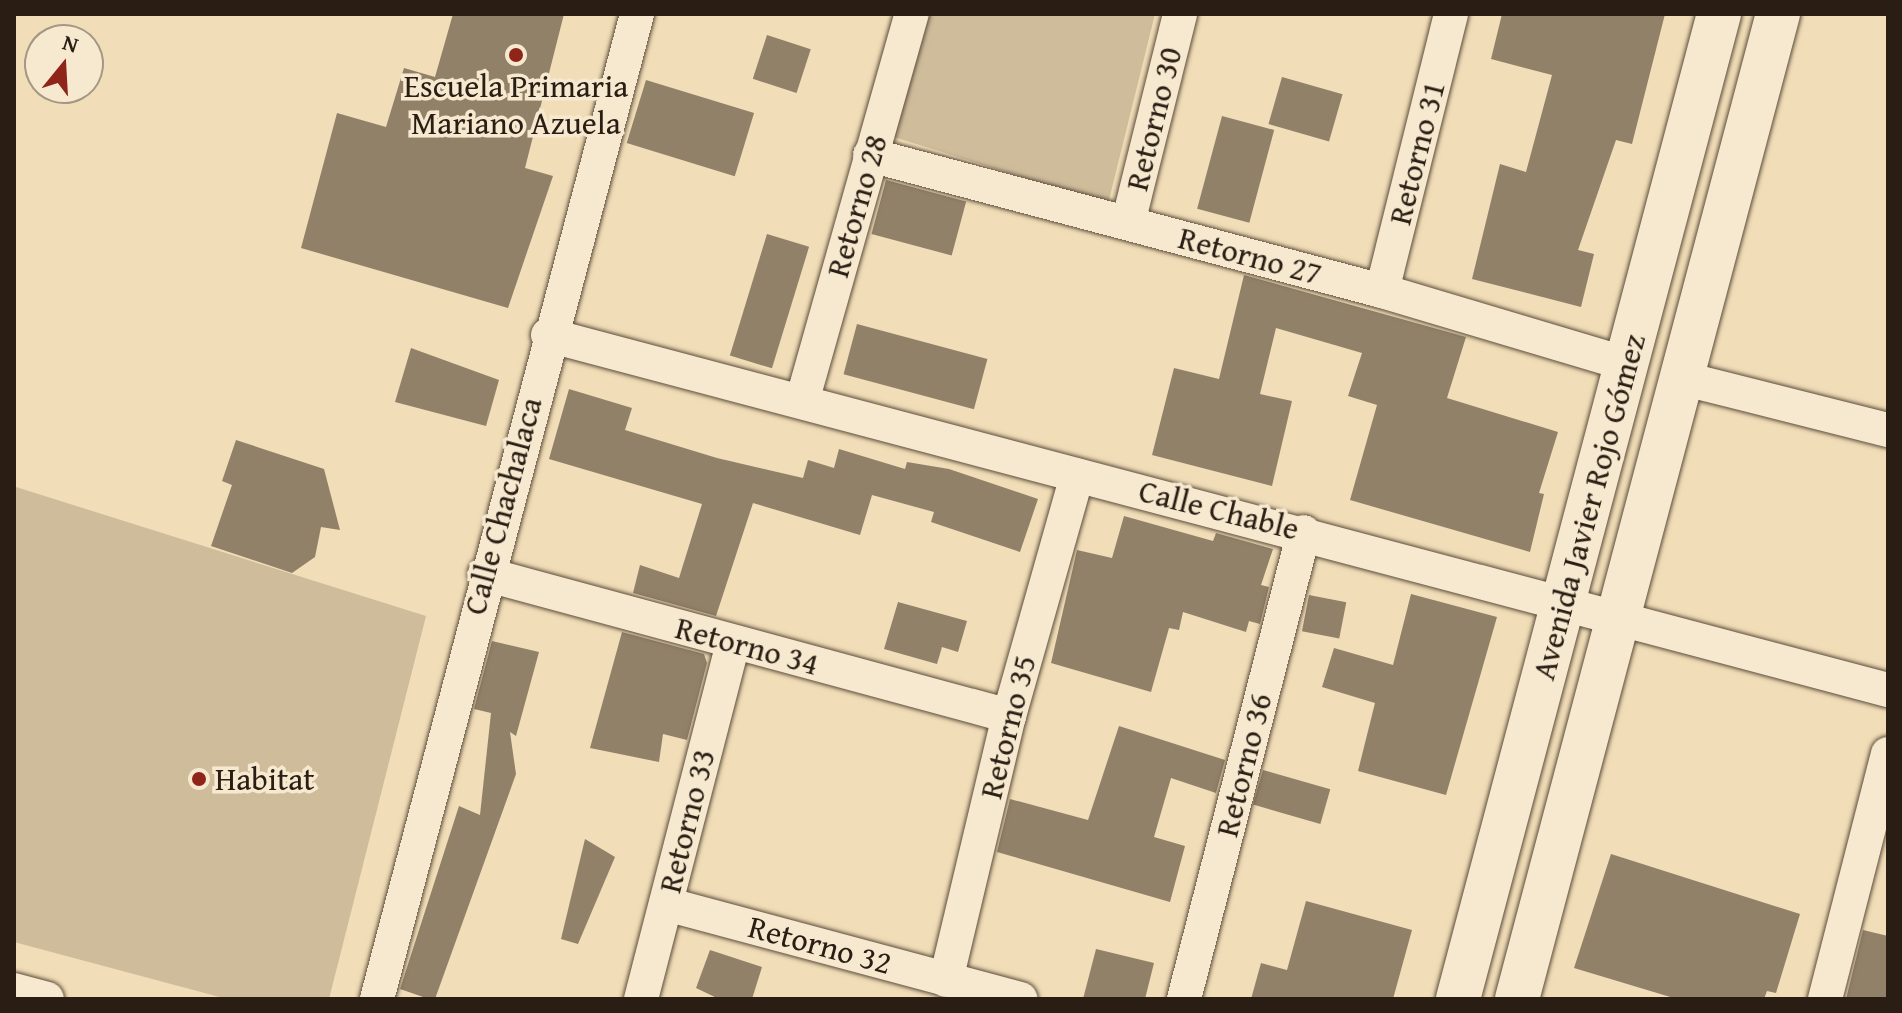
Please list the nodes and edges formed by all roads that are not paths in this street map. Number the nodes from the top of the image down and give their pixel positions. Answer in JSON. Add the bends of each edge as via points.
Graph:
{"nodes":[{"id":1,"x":637,"y":14,"type":"edge"},
{"id":2,"x":912,"y":14,"type":"edge"},
{"id":3,"x":1180,"y":14,"type":"edge"},
{"id":4,"x":1451,"y":14,"type":"edge"},
{"id":5,"x":1719,"y":14,"type":"edge"},
{"id":6,"x":1778,"y":14,"type":"edge"},
{"id":7,"x":870,"y":155,"type":"junction"},
{"id":8,"x":1128,"y":223,"type":"junction"},
{"id":9,"x":1382,"y":291,"type":"junction"},
{"id":10,"x":548,"y":335,"type":"junction"},
{"id":11,"x":1627,"y":364,"type":"junction"},
{"id":12,"x":1681,"y":378,"type":"junction"},
{"id":13,"x":803,"y":398,"type":"junction"},
{"id":14,"x":1888,"y":430,"type":"edge"},
{"id":15,"x":1077,"y":475,"type":"junction"},
{"id":16,"x":1304,"y":532,"type":"junction"},
{"id":17,"x":485,"y":574,"type":"junction"},
{"id":18,"x":1565,"y":600,"type":"junction"},
{"id":19,"x":1618,"y":618,"type":"junction"},
{"id":20,"x":733,"y":643,"type":"junction"},
{"id":21,"x":1888,"y":690,"type":"edge"},
{"id":22,"x":1009,"y":716,"type":"junction"},
{"id":23,"x":1888,"y":754,"type":"edge"},
{"id":24,"x":666,"y":904,"type":"junction"},
{"id":25,"x":946,"y":980,"type":"junction"},
{"id":26,"x":14,"y":990,"type":"edge"},
{"id":27,"x":47,"y":999,"type":"edge"},
{"id":28,"x":377,"y":999,"type":"edge"},
{"id":29,"x":641,"y":999,"type":"edge"},
{"id":30,"x":1020,"y":999,"type":"edge"},
{"id":31,"x":1184,"y":999,"type":"edge"},
{"id":32,"x":1458,"y":999,"type":"edge"},
{"id":33,"x":1517,"y":999,"type":"edge"},
{"id":34,"x":1825,"y":999,"type":"edge"}],
"edges":[{"from":1,"to":10,"type":"street","name":"Calle Chachalaca"},
{"from":2,"to":7,"type":"street","name":"Retorno 28"},
{"from":3,"to":8,"type":"street","name":"Retorno 30"},
{"from":4,"to":9,"type":"street","name":"Retorno 31"},
{"from":5,"to":11,"type":"main road","name":"Avenida Javier Rojo Gómez"},
{"from":6,"to":12,"type":"main road","name":"Avenida Javier Rojo Gómez"},
{"from":7,"to":8,"type":"street","name":"Retorno 27"},
{"from":7,"to":13,"type":"street","name":"Retorno 28"},
{"from":8,"to":9,"type":"street","name":"Retorno 27"},
{"from":9,"to":11,"type":"street","name":"Retorno 27"},
{"from":10,"to":13,"type":"street","name":"Calle Chable"},
{"from":10,"to":17,"type":"street","name":"Calle Chachalaca"},
{"from":11,"to":18,"type":"main road","name":"Avenida Javier Rojo Gómez"},
{"from":12,"to":14,"type":"street"},
{"from":12,"to":19,"type":"main road","name":"Avenida Javier Rojo Gómez"},
{"from":13,"to":15,"type":"street","name":"Calle Chable"},
{"from":15,"to":16,"type":"street","name":"Calle Chable"},
{"from":15,"to":22,"type":"street","name":"Retorno 35"},
{"from":16,"to":18,"type":"street","name":"Calle Chable"},
{"from":16,"to":31,"type":"street","name":"Retorno 36"},
{"from":17,"to":20,"type":"street","name":"Retorno 34"},
{"from":17,"to":28,"type":"street","name":"Calle Chachalaca"},
{"from":18,"to":19,"type":"street","name":"Calle Chable"},
{"from":18,"to":32,"type":"main road","name":"Avenida Javier Rojo Gómez"},
{"from":19,"to":21,"type":"street","name":"Calle Chable"},
{"from":19,"to":33,"type":"main road","name":"Avenida Javier Rojo Gómez"},
{"from":20,"to":22,"type":"street","name":"Retorno 34"},
{"from":20,"to":24,"type":"street","name":"Retorno 33"},
{"from":22,"to":25,"type":"street","name":"Retorno 35"},
{"from":23,"to":34,"type":"street"},
{"from":24,"to":25,"type":"street","name":"Retorno 32"},
{"from":24,"to":29,"type":"street","name":"Retorno 33"},
{"from":25,"to":30,"type":"street","name":"Retorno 32"},
{"from":26,"to":27,"type":"street"}]}
